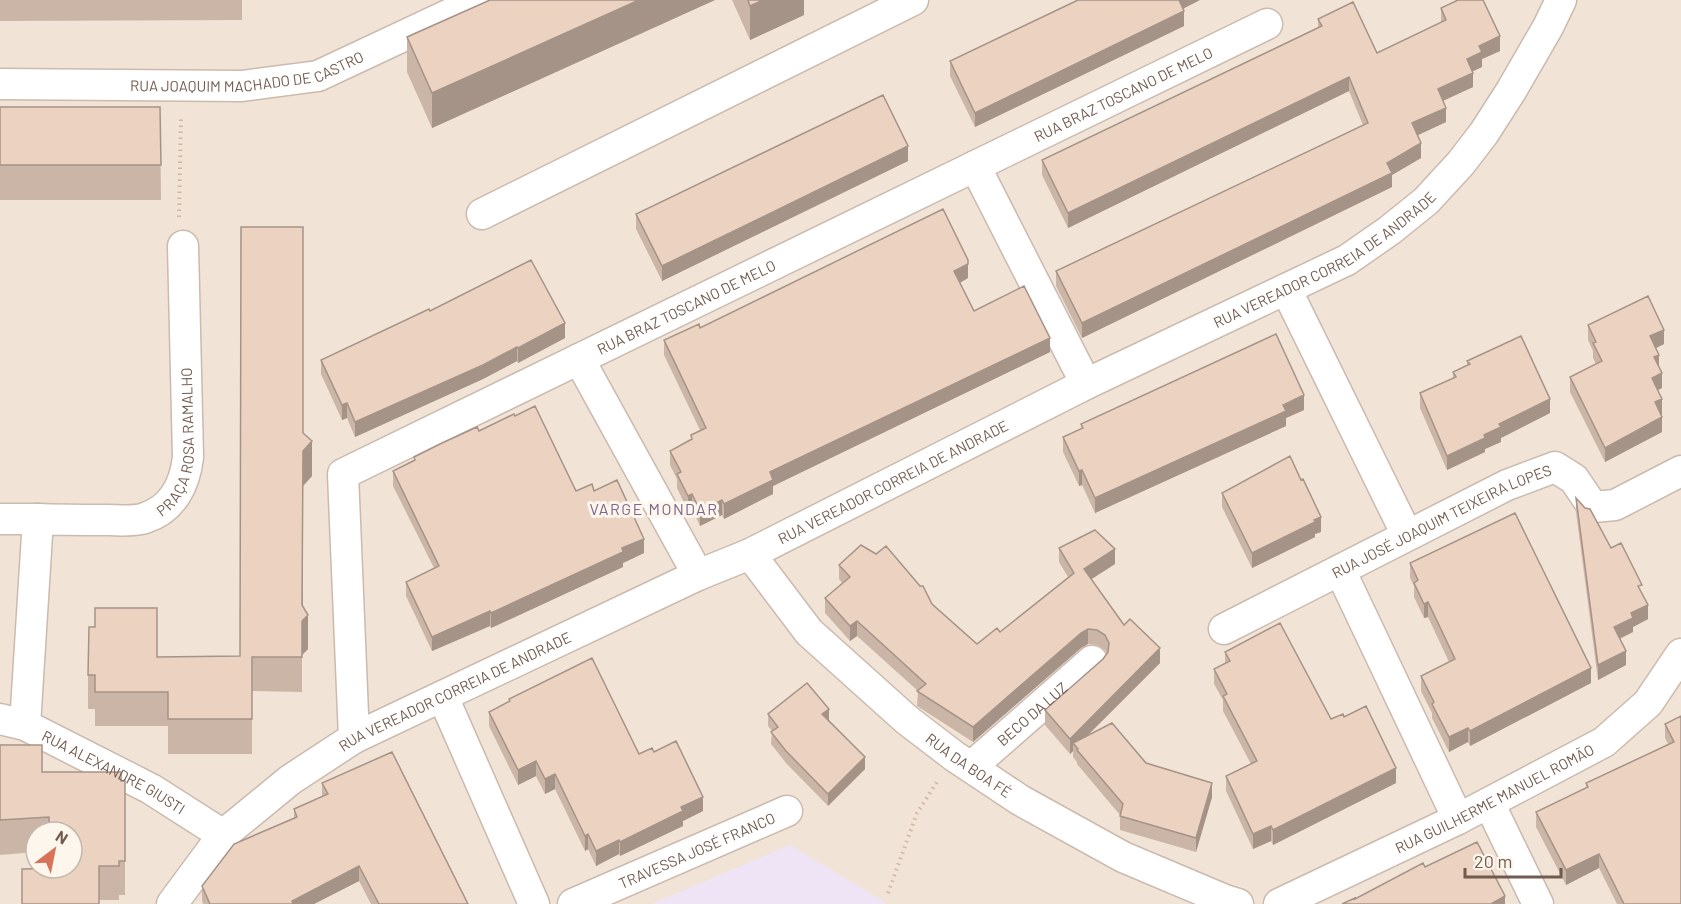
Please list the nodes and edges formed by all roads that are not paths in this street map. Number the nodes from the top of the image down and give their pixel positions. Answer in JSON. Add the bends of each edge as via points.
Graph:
{"nodes":[{"id":1,"x":480,"y":0,"type":"edge"},
{"id":2,"x":913,"y":0,"type":"edge"},
{"id":3,"x":1561,"y":0,"type":"edge"},
{"id":4,"x":873,"y":9,"type":"edge"},
{"id":5,"x":1267,"y":24,"type":"dead end"},
{"id":6,"x":0,"y":84,"type":"edge"},
{"id":7,"x":975,"y":166,"type":"junction"},
{"id":8,"x":482,"y":214,"type":"dead end"},
{"id":9,"x":183,"y":246,"type":"road end"},
{"id":10,"x":1286,"y":289,"type":"junction"},
{"id":11,"x":579,"y":359,"type":"junction"},
{"id":12,"x":1086,"y":384,"type":"junction"},
{"id":13,"x":1681,"y":471,"type":"edge"},
{"id":14,"x":0,"y":519,"type":"edge"},
{"id":15,"x":38,"y":519,"type":"junction"},
{"id":16,"x":1407,"y":536,"type":"junction"},
{"id":17,"x":750,"y":554,"type":"junction"},
{"id":18,"x":1340,"y":570,"type":"junction"},
{"id":19,"x":698,"y":575,"type":"junction"},
{"id":20,"x":1224,"y":629,"type":"dead end"},
{"id":21,"x":1681,"y":654,"type":"edge"},
{"id":22,"x":1092,"y":661,"type":"dead end"},
{"id":23,"x":443,"y":697,"type":"junction"},
{"id":24,"x":13,"y":722,"type":"edge"},
{"id":25,"x":354,"y":738,"type":"junction"},
{"id":26,"x":963,"y":762,"type":"junction"},
{"id":27,"x":1489,"y":803,"type":"junction"},
{"id":28,"x":787,"y":811,"type":"dead end"},
{"id":29,"x":1458,"y":819,"type":"junction"},
{"id":30,"x":223,"y":835,"type":"junction"},
{"id":31,"x":172,"y":904,"type":"edge"},
{"id":32,"x":534,"y":904,"type":"edge"},
{"id":33,"x":573,"y":904,"type":"edge"},
{"id":34,"x":1239,"y":904,"type":"edge"},
{"id":35,"x":1279,"y":904,"type":"edge"},
{"id":36,"x":1538,"y":904,"type":"edge"}],
"edges":[{"from":1,"to":6,"type":"street","name":"RUA JOAQUIM MACHADO DE CASTRO","via":[[318,76],[242,86]]},
{"from":2,"to":4,"type":"street"},
{"from":3,"to":10,"type":"street","name":"RUA VEREADOR CORREIA DE ANDRADE","via":[[1484,133],[1426,201],[1347,260]]},
{"from":4,"to":8,"type":"street"},
{"from":5,"to":7,"type":"street","name":"RUA BRAZ TOSCANO DE MELO"},
{"from":7,"to":11,"type":"street","name":"RUA BRAZ TOSCANO DE MELO"},
{"from":7,"to":12,"type":"street"},
{"from":9,"to":15,"type":"street","name":"PRAÇA ROSA RAMALHO","via":[[188,457],[178,492],[165,507],[145,518]]},
{"from":10,"to":12,"type":"street","name":"RUA VEREADOR CORREIA DE ANDRADE"},
{"from":10,"to":16,"type":"street"},
{"from":11,"to":19,"type":"street"},
{"from":11,"to":25,"type":"street","name":"RUA BRAZ TOSCANO DE MELO","via":[[343,474]]},
{"from":12,"to":17,"type":"street","name":"RUA VEREADOR CORREIA DE ANDRADE"},
{"from":13,"to":16,"type":"street","name":"RUA JOSÉ JOAQUIM TEIXEIRA LOPES","via":[[1616,505],[1593,507],[1574,479],[1555,467],[1507,485]]},
{"from":14,"to":15,"type":"street","name":"PRAÇA ROSA RAMALHO"},
{"from":15,"to":24,"type":"street"},
{"from":16,"to":18,"type":"street","name":"RUA JOSÉ JOAQUIM TEIXEIRA LOPES"},
{"from":17,"to":19,"type":"street","name":"RUA VEREADOR CORREIA DE ANDRADE"},
{"from":17,"to":26,"type":"street","name":"RUA DA BOA FÉ","via":[[809,632],[907,720]]},
{"from":18,"to":20,"type":"street","name":"RUA JOSÉ JOAQUIM TEIXEIRA LOPES"},
{"from":18,"to":29,"type":"street"},
{"from":19,"to":23,"type":"street","name":"RUA VEREADOR CORREIA DE ANDRADE"},
{"from":21,"to":27,"type":"street","name":"RUA GUILHERME MANUEL ROMÃO","via":[[1648,703],[1604,742]]},
{"from":22,"to":26,"type":"street","name":"BECO DA LUZ"},
{"from":23,"to":25,"type":"street","name":"RUA VEREADOR CORREIA DE ANDRADE"},
{"from":23,"to":32,"type":"street"},
{"from":24,"to":30,"type":"street","name":"RUA ALEXANDRE GIUSTI","via":[[151,789]]},
{"from":25,"to":30,"type":"street","name":"RUA VEREADOR CORREIA DE ANDRADE","via":[[290,780]]},
{"from":26,"to":34,"type":"street","name":"RUA DA BOA FÉ","via":[[1020,800],[1123,857]]},
{"from":27,"to":29,"type":"street","name":"RUA GUILHERME MANUEL ROMÃO"},
{"from":27,"to":36,"type":"street"},
{"from":28,"to":33,"type":"street","name":"TRAVESSA JOSÉ FRANCO"},
{"from":29,"to":35,"type":"street","name":"RUA GUILHERME MANUEL ROMÃO"},
{"from":30,"to":31,"type":"street","name":"RUA VEREADOR CORREIA DE ANDRADE"}]}
